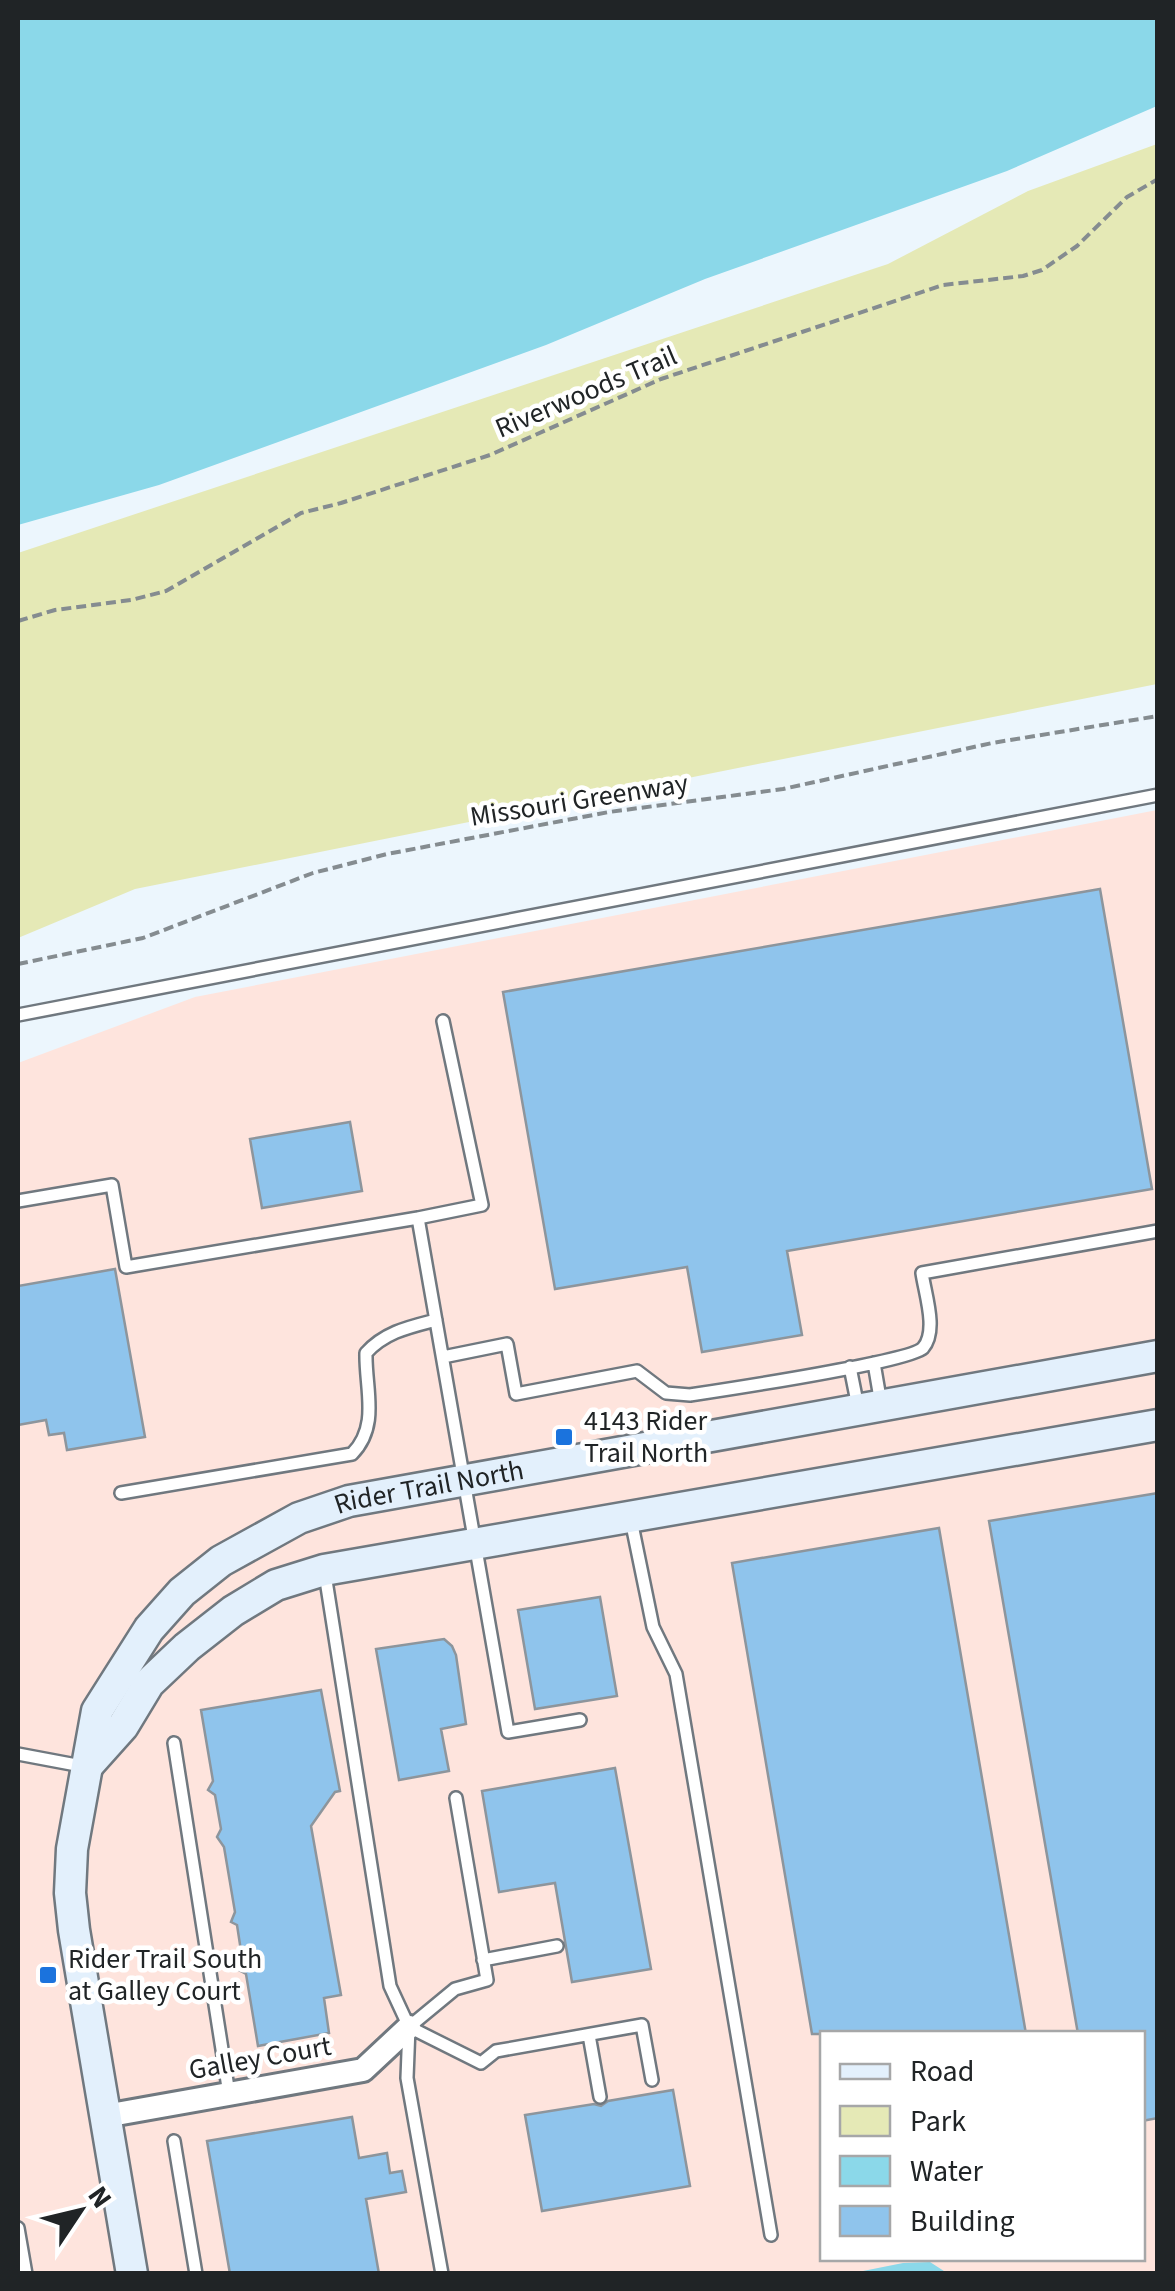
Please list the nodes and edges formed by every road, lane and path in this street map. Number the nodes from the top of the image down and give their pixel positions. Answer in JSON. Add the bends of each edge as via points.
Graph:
{"nodes":[{"id":1,"x":1158,"y":179,"type":"edge"},
{"id":2,"x":18,"y":621,"type":"edge"},
{"id":3,"x":1158,"y":716,"type":"edge"},
{"id":4,"x":1158,"y":794,"type":"edge"},
{"id":5,"x":18,"y":964,"type":"edge"},
{"id":6,"x":18,"y":1015,"type":"edge"},
{"id":7,"x":443,"y":1021,"type":"dead end"},
{"id":8,"x":18,"y":1201,"type":"edge"},
{"id":9,"x":418,"y":1218,"type":"junction"},
{"id":10,"x":1158,"y":1231,"type":"edge"},
{"id":11,"x":436,"y":1320,"type":"junction"},
{"id":12,"x":1158,"y":1356,"type":"edge"},
{"id":13,"x":443,"y":1357,"type":"junction"},
{"id":14,"x":874,"y":1363,"type":"junction"},
{"id":15,"x":850,"y":1367,"type":"junction"},
{"id":16,"x":870,"y":1406,"type":"junction"},
{"id":17,"x":1158,"y":1425,"type":"edge"},
{"id":18,"x":465,"y":1480,"type":"junction"},
{"id":19,"x":121,"y":1493,"type":"dead end"},
{"id":20,"x":630,"y":1516,"type":"junction"},
{"id":21,"x":474,"y":1542,"type":"junction"},
{"id":22,"x":324,"y":1570,"type":"junction"},
{"id":23,"x":580,"y":1720,"type":"dead end"},
{"id":24,"x":104,"y":1733,"type":"junction"},
{"id":25,"x":174,"y":1743,"type":"dead end"},
{"id":26,"x":18,"y":1754,"type":"edge"},
{"id":27,"x":87,"y":1767,"type":"junction"},
{"id":28,"x":456,"y":1798,"type":"dead end"},
{"id":29,"x":557,"y":1946,"type":"dead end"},
{"id":30,"x":484,"y":1960,"type":"junction"},
{"id":31,"x":410,"y":2028,"type":"junction"},
{"id":32,"x":589,"y":2035,"type":"junction"},
{"id":33,"x":652,"y":2080,"type":"dead end"},
{"id":34,"x":229,"y":2094,"type":"junction"},
{"id":35,"x":600,"y":2096,"type":"dead end"},
{"id":36,"x":105,"y":2116,"type":"junction"},
{"id":37,"x":174,"y":2141,"type":"dead end"},
{"id":38,"x":18,"y":2228,"type":"edge"},
{"id":39,"x":771,"y":2235,"type":"dead end"},
{"id":40,"x":26,"y":2274,"type":"edge"},
{"id":41,"x":132,"y":2274,"type":"edge"},
{"id":42,"x":196,"y":2274,"type":"edge"},
{"id":43,"x":442,"y":2274,"type":"edge"}],
"edges":[{"from":1,"to":2,"type":"path","name":"Riverwoods Trail","via":[[1042,270],[943,285],[661,379],[490,454],[301,512],[166,591]]},
{"from":3,"to":5,"type":"path","name":"Missouri Greenway","via":[[992,743],[783,789],[609,812],[387,854],[313,873],[143,938]]},
{"from":4,"to":6,"type":"lane"},
{"from":7,"to":9,"type":"lane","via":[[482,1205]]},
{"from":8,"to":9,"type":"lane","via":[[112,1185],[126,1267]]},
{"from":9,"to":11,"type":"lane"},
{"from":10,"to":14,"type":"lane","via":[[922,1273],[930,1335],[909,1356]]},
{"from":11,"to":13,"type":"lane"},
{"from":11,"to":19,"type":"lane","via":[[401,1328],[366,1353],[369,1420],[352,1454]]},
{"from":12,"to":16,"type":"street","name":"Rider Trail North"},
{"from":13,"to":15,"type":"lane","via":[[506,1344],[516,1394],[636,1372],[666,1393],[690,1396]]},
{"from":13,"to":18,"type":"lane"},
{"from":14,"to":15,"type":"lane"},
{"from":14,"to":16,"type":"lane"},
{"from":15,"to":16,"type":"lane"},
{"from":16,"to":18,"type":"street","name":"Rider Trail North"},
{"from":17,"to":20,"type":"street"},
{"from":18,"to":21,"type":"lane"},
{"from":18,"to":24,"type":"street","name":"Rider Trail North","via":[[349,1500],[299,1518],[221,1561],[149,1629],[98,1712]]},
{"from":20,"to":21,"type":"street"},
{"from":20,"to":39,"type":"lane","via":[[652,1626],[676,1674]]},
{"from":21,"to":22,"type":"street"},
{"from":21,"to":23,"type":"lane","via":[[508,1732]]},
{"from":22,"to":24,"type":"street","via":[[276,1585],[233,1610],[187,1646]]},
{"from":22,"to":31,"type":"lane","via":[[390,1986]]},
{"from":24,"to":27,"type":"street"},
{"from":25,"to":34,"type":"lane"},
{"from":26,"to":27,"type":"lane"},
{"from":27,"to":36,"type":"street","via":[[70,1893]]},
{"from":28,"to":30,"type":"lane"},
{"from":29,"to":30,"type":"lane"},
{"from":30,"to":31,"type":"lane","via":[[487,1980],[455,1990]]},
{"from":31,"to":32,"type":"lane","via":[[481,2063],[496,2051]]},
{"from":31,"to":34,"type":"street","name":"Galley Court","via":[[363,2070]]},
{"from":31,"to":43,"type":"lane","via":[[407,2078]]},
{"from":32,"to":33,"type":"lane","via":[[642,2026]]},
{"from":32,"to":35,"type":"lane"},
{"from":34,"to":36,"type":"street","name":"Galley Court"},
{"from":36,"to":41,"type":"street"},
{"from":37,"to":42,"type":"lane"},
{"from":38,"to":40,"type":"lane"}]}
